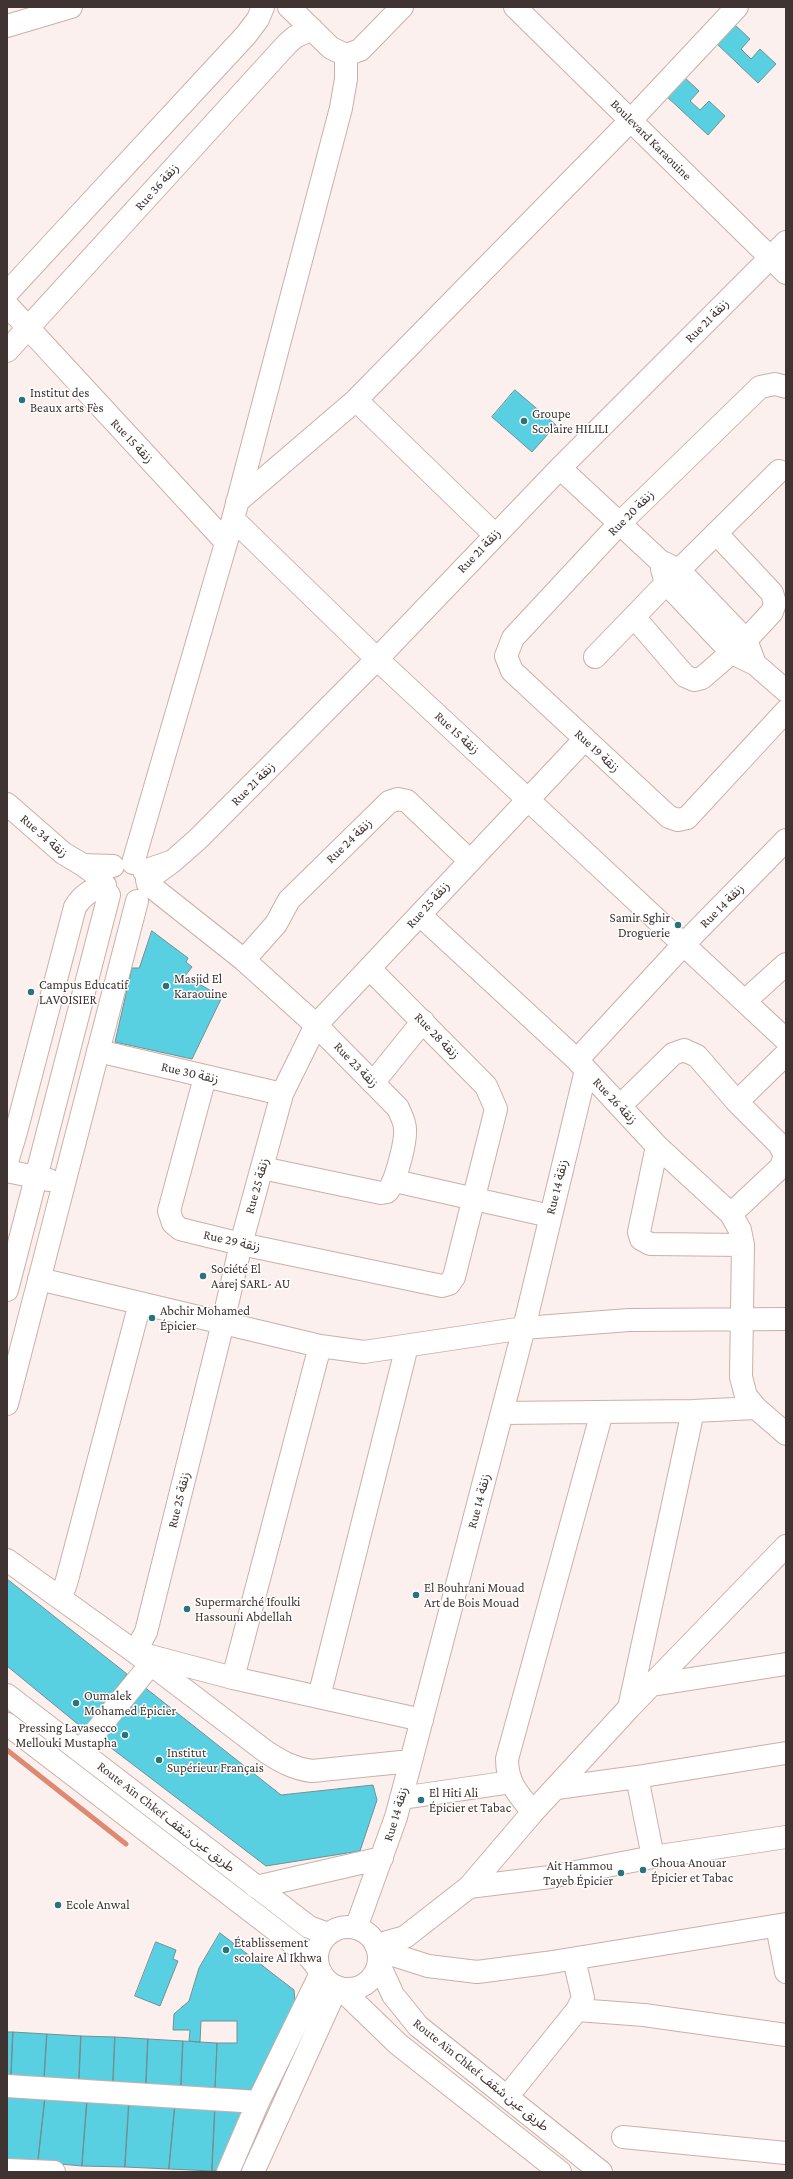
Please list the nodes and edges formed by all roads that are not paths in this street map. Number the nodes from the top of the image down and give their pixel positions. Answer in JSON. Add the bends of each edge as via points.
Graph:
{"nodes":[{"id":1,"x":71,"y":7,"type":"edge"},
{"id":2,"x":263,"y":7,"type":"edge"},
{"id":3,"x":289,"y":7,"type":"edge"},
{"id":4,"x":402,"y":7,"type":"edge"},
{"id":5,"x":515,"y":7,"type":"edge"},
{"id":6,"x":737,"y":7,"type":"edge"},
{"id":7,"x":7,"y":26,"type":"edge"},
{"id":8,"x":312,"y":29,"type":"junction"},
{"id":9,"x":346,"y":55,"type":"junction"},
{"id":10,"x":631,"y":120,"type":"junction"},
{"id":11,"x":786,"y":242,"type":"edge"},
{"id":12,"x":778,"y":266,"type":"edge"},
{"id":13,"x":7,"y":292,"type":"edge"},
{"id":14,"x":7,"y":305,"type":"edge"},
{"id":15,"x":27,"y":328,"type":"junction"},
{"id":16,"x":7,"y":351,"type":"edge"},
{"id":17,"x":786,"y":387,"type":"edge"},
{"id":18,"x":356,"y":400,"type":"junction"},
{"id":19,"x":560,"y":468,"type":"junction"},
{"id":20,"x":779,"y":471,"type":"dead end"},
{"id":21,"x":235,"y":511,"type":"junction"},
{"id":22,"x":619,"y":524,"type":"junction"},
{"id":23,"x":716,"y":533,"type":"junction"},
{"id":24,"x":495,"y":535,"type":"junction"},
{"id":25,"x":225,"y":541,"type":"junction"},
{"id":26,"x":668,"y":571,"type":"junction"},
{"id":27,"x":634,"y":617,"type":"junction"},
{"id":28,"x":739,"y":646,"type":"junction"},
{"id":29,"x":595,"y":657,"type":"dead end"},
{"id":30,"x":377,"y":659,"type":"junction"},
{"id":31,"x":512,"y":671,"type":"joint"},
{"id":32,"x":786,"y":691,"type":"edge"},
{"id":33,"x":786,"y":711,"type":"edge"},
{"id":34,"x":584,"y":740,"type":"junction"},
{"id":35,"x":528,"y":798,"type":"junction"},
{"id":36,"x":7,"y":804,"type":"edge"},
{"id":37,"x":784,"y":845,"type":"edge"},
{"id":38,"x":469,"y":860,"type":"junction"},
{"id":39,"x":127,"y":881,"type":"junction"},
{"id":40,"x":420,"y":915,"type":"junction"},
{"id":41,"x":684,"y":944,"type":"junction"},
{"id":42,"x":244,"y":960,"type":"junction"},
{"id":43,"x":786,"y":964,"type":"edge"},
{"id":44,"x":370,"y":969,"type":"junction"},
{"id":45,"x":745,"y":1001,"type":"junction"},
{"id":46,"x":423,"y":1021,"type":"junction"},
{"id":47,"x":316,"y":1025,"type":"junction"},
{"id":48,"x":786,"y":1040,"type":"edge"},
{"id":49,"x":98,"y":1051,"type":"junction"},
{"id":50,"x":786,"y":1054,"type":"edge"},
{"id":51,"x":582,"y":1065,"type":"junction"},
{"id":52,"x":205,"y":1077,"type":"junction"},
{"id":53,"x":373,"y":1083,"type":"junction"},
{"id":54,"x":282,"y":1094,"type":"junction"},
{"id":55,"x":737,"y":1102,"type":"junction"},
{"id":56,"x":620,"y":1106,"type":"junction"},
{"id":57,"x":12,"y":1131,"type":"edge"},
{"id":58,"x":657,"y":1146,"type":"junction"},
{"id":59,"x":7,"y":1162,"type":"edge"},
{"id":60,"x":262,"y":1168,"type":"junction"},
{"id":61,"x":7,"y":1171,"type":"edge"},
{"id":62,"x":36,"y":1177,"type":"junction"},
{"id":63,"x":395,"y":1181,"type":"junction"},
{"id":64,"x":64,"y":1184,"type":"junction"},
{"id":65,"x":472,"y":1199,"type":"junction"},
{"id":66,"x":731,"y":1214,"type":"junction"},
{"id":67,"x":550,"y":1216,"type":"junction"},
{"id":68,"x":240,"y":1244,"type":"junction"},
{"id":69,"x":743,"y":1245,"type":"junction"},
{"id":70,"x":39,"y":1279,"type":"junction"},
{"id":71,"x":8,"y":1281,"type":"edge"},
{"id":72,"x":140,"y":1303,"type":"junction"},
{"id":73,"x":742,"y":1319,"type":"junction"},
{"id":74,"x":786,"y":1319,"type":"edge"},
{"id":75,"x":223,"y":1322,"type":"junction"},
{"id":76,"x":524,"y":1328,"type":"junction"},
{"id":77,"x":320,"y":1346,"type":"junction"},
{"id":78,"x":406,"y":1346,"type":"junction"},
{"id":79,"x":7,"y":1404,"type":"edge"},
{"id":80,"x":756,"y":1408,"type":"junction"},
{"id":81,"x":693,"y":1411,"type":"junction"},
{"id":82,"x":602,"y":1412,"type":"junction"},
{"id":83,"x":502,"y":1413,"type":"junction"},
{"id":84,"x":786,"y":1434,"type":"edge"},
{"id":85,"x":786,"y":1546,"type":"edge"},
{"id":86,"x":7,"y":1560,"type":"edge"},
{"id":87,"x":786,"y":1570,"type":"edge"},
{"id":88,"x":759,"y":1574,"type":"junction"},
{"id":89,"x":61,"y":1598,"type":"junction"},
{"id":90,"x":143,"y":1658,"type":"junction"},
{"id":91,"x":786,"y":1664,"type":"edge"},
{"id":92,"x":233,"y":1678,"type":"junction"},
{"id":93,"x":652,"y":1685,"type":"junction"},
{"id":94,"x":7,"y":1695,"type":"edge"},
{"id":95,"x":319,"y":1697,"type":"junction"},
{"id":96,"x":629,"y":1708,"type":"junction"},
{"id":97,"x":422,"y":1720,"type":"junction"},
{"id":98,"x":7,"y":1724,"type":"edge"},
{"id":99,"x":80,"y":1751,"type":"junction"},
{"id":100,"x":786,"y":1753,"type":"edge"},
{"id":101,"x":411,"y":1761,"type":"junction"},
{"id":102,"x":637,"y":1777,"type":"junction"},
{"id":103,"x":511,"y":1782,"type":"junction"},
{"id":104,"x":556,"y":1788,"type":"junction"},
{"id":105,"x":401,"y":1798,"type":"junction"},
{"id":106,"x":533,"y":1812,"type":"junction"},
{"id":107,"x":786,"y":1837,"type":"edge"},
{"id":108,"x":653,"y":1857,"type":"junction"},
{"id":109,"x":382,"y":1858,"type":"junction"},
{"id":110,"x":256,"y":1887,"type":"junction"},
{"id":111,"x":469,"y":1887,"type":"junction"},
{"id":112,"x":782,"y":1925,"type":"edge"},
{"id":113,"x":356,"y":1928,"type":"junction"},
{"id":114,"x":328,"y":1934,"type":"junction"},
{"id":115,"x":377,"y":1953,"type":"junction"},
{"id":116,"x":574,"y":1959,"type":"junction"},
{"id":117,"x":319,"y":1971,"type":"junction"},
{"id":118,"x":786,"y":1972,"type":"edge"},
{"id":119,"x":339,"y":1988,"type":"junction"},
{"id":120,"x":577,"y":2010,"type":"junction"},
{"id":121,"x":786,"y":2035,"type":"edge"},
{"id":122,"x":7,"y":2086,"type":"edge"},
{"id":123,"x":506,"y":2097,"type":"junction"},
{"id":124,"x":258,"y":2102,"type":"junction"},
{"id":125,"x":623,"y":2137,"type":"dead end"},
{"id":126,"x":786,"y":2153,"type":"edge"},
{"id":127,"x":786,"y":2165,"type":"edge"},
{"id":128,"x":12,"y":2171,"type":"edge"},
{"id":129,"x":54,"y":2172,"type":"edge"},
{"id":130,"x":228,"y":2172,"type":"edge"},
{"id":131,"x":253,"y":2172,"type":"edge"},
{"id":132,"x":560,"y":2172,"type":"edge"},
{"id":133,"x":601,"y":2172,"type":"edge"},
{"id":134,"x":785,"y":2172,"type":"edge"}],
"edges":[{"from":1,"to":7,"type":"street"},
{"from":2,"to":13,"type":"street","via":[[246,35]]},
{"from":3,"to":8,"type":"street"},
{"from":4,"to":9,"type":"street","via":[[360,50]]},
{"from":5,"to":10,"type":"street","name":"Boulevard Karaouine"},
{"from":6,"to":10,"type":"street"},
{"from":8,"to":9,"type":"street","via":[[331,48]]},
{"from":8,"to":15,"type":"street","name":"Rue 36 زنقة","via":[[287,44]]},
{"from":9,"to":21,"type":"street","via":[[346,79],[341,108]]},
{"from":10,"to":12,"type":"street","name":"Boulevard Karaouine"},
{"from":10,"to":18,"type":"street"},
{"from":11,"to":12,"type":"street","name":"Rue 21 زنقة"},
{"from":12,"to":19,"type":"street","name":"Rue 21 زنقة"},
{"from":14,"to":15,"type":"street","name":"Rue 15 زنقة"},
{"from":15,"to":16,"type":"street","name":"Rue 36 زنقة"},
{"from":15,"to":25,"type":"street","name":"Rue 15 زنقة"},
{"from":17,"to":22,"type":"street","name":"Rue 20 زنقة","via":[[776,384],[760,387]]},
{"from":18,"to":21,"type":"street"},
{"from":18,"to":24,"type":"street"},
{"from":19,"to":22,"type":"street"},
{"from":19,"to":24,"type":"street","name":"Rue 21 زنقة"},
{"from":20,"to":23,"type":"street"},
{"from":21,"to":25,"type":"street"},
{"from":21,"to":30,"type":"street","name":"Rue 15 زنقة"},
{"from":22,"to":26,"type":"street"},
{"from":22,"to":31,"type":"street","name":"Rue 20 زنقة","via":[[513,638],[506,656]]},
{"from":23,"to":26,"type":"street"},
{"from":23,"to":28,"type":"street","via":[[772,593],[775,603],[772,612]]},
{"from":24,"to":30,"type":"street","name":"Rue 21 زنقة"},
{"from":25,"to":39,"type":"street"},
{"from":26,"to":27,"type":"street"},
{"from":26,"to":28,"type":"street"},
{"from":27,"to":28,"type":"street","via":[[684,676],[694,680],[702,678]]},
{"from":27,"to":29,"type":"street"},
{"from":28,"to":32,"type":"street"},
{"from":30,"to":35,"type":"street","name":"Rue 15 زنقة"},
{"from":30,"to":39,"type":"street","name":"Rue 21 زنقة","via":[[198,839],[172,860]]},
{"from":31,"to":34,"type":"street","name":"Rue 19 زنقة"},
{"from":33,"to":34,"type":"street","name":"Rue 19 زنقة","via":[[687,818],[678,820],[669,817]]},
{"from":34,"to":35,"type":"street"},
{"from":35,"to":38,"type":"street","name":"Rue 25 زنقة"},
{"from":35,"to":41,"type":"street","name":"Rue 15 زنقة"},
{"from":36,"to":39,"type":"street","name":"Rue 34 زنقة","via":[[63,853],[83,865]]},
{"from":37,"to":41,"type":"street","name":"Rue 14 زنقة"},
{"from":38,"to":40,"type":"street","name":"Rue 25 زنقة"},
{"from":38,"to":42,"type":"street","name":"Rue 24 زنقة","via":[[411,804],[398,799],[389,802],[289,900],[276,924]]},
{"from":39,"to":42,"type":"street","name":"Rue 23 زنقة"},
{"from":39,"to":49,"type":"street"},
{"from":39,"to":57,"type":"street","name":"Rue 21 زنقة","via":[[89,891],[80,898],[75,907]]},
{"from":39,"to":62,"type":"street"},
{"from":40,"to":44,"type":"street","name":"Rue 25 زنقة"},
{"from":40,"to":51,"type":"street","name":"Rue 26 زنقة"},
{"from":41,"to":45,"type":"street"},
{"from":41,"to":51,"type":"street","name":"Rue 14 زنقة"},
{"from":42,"to":47,"type":"street","name":"Rue 23 زنقة"},
{"from":43,"to":45,"type":"street"},
{"from":44,"to":46,"type":"street","name":"Rue 28 زنقة"},
{"from":44,"to":47,"type":"street","name":"Rue 25 زنقة"},
{"from":45,"to":48,"type":"street"},
{"from":46,"to":53,"type":"street"},
{"from":46,"to":65,"type":"street","name":"Rue 28 زنقة","via":[[486,1086],[496,1109]]},
{"from":47,"to":53,"type":"street","name":"Rue 23 زنقة"},
{"from":47,"to":54,"type":"street","name":"Rue 25 زنقة"},
{"from":49,"to":52,"type":"street","name":"Rue 30 زنقة"},
{"from":49,"to":64,"type":"street"},
{"from":50,"to":55,"type":"street"},
{"from":51,"to":56,"type":"street","name":"Rue 26 زنقة"},
{"from":51,"to":67,"type":"street","name":"Rue 14 زنقة"},
{"from":52,"to":54,"type":"street","name":"Rue 30 زنقة"},
{"from":52,"to":68,"type":"street","name":"Rue 29 زنقة","via":[[169,1211],[173,1223],[180,1229]]},
{"from":53,"to":63,"type":"street","name":"Rue 23 زنقة","via":[[398,1108],[404,1122],[405,1130]]},
{"from":54,"to":60,"type":"street","name":"Rue 25 زنقة"},
{"from":55,"to":56,"type":"street","via":[[697,1056],[684,1050],[673,1054]]},
{"from":55,"to":66,"type":"street","via":[[779,1144],[785,1155],[781,1167]]},
{"from":56,"to":58,"type":"street","name":"Rue 26 زنقة"},
{"from":57,"to":59,"type":"street","name":"Rue 21 زنقة"},
{"from":58,"to":66,"type":"street","name":"Rue 26 زنقة"},
{"from":58,"to":69,"type":"street","via":[[639,1232],[641,1239],[650,1244]]},
{"from":60,"to":63,"type":"street","via":[[381,1193],[387,1192]]},
{"from":60,"to":68,"type":"street","name":"Rue 25 زنقة"},
{"from":61,"to":62,"type":"street"},
{"from":62,"to":64,"type":"street"},
{"from":62,"to":71,"type":"street"},
{"from":63,"to":65,"type":"street"},
{"from":64,"to":70,"type":"street"},
{"from":65,"to":67,"type":"street"},
{"from":65,"to":68,"type":"street","name":"Rue 29 زنقة","via":[[454,1277],[449,1284],[442,1286]]},
{"from":66,"to":69,"type":"street","name":"Rue 26 زنقة","via":[[740,1230]]},
{"from":67,"to":76,"type":"street","name":"Rue 14 زنقة"},
{"from":68,"to":75,"type":"street","name":"Rue 25 زنقة"},
{"from":69,"to":73,"type":"street","name":"Rue 26 زنقة"},
{"from":70,"to":72,"type":"street"},
{"from":70,"to":79,"type":"street"},
{"from":72,"to":75,"type":"street"},
{"from":72,"to":89,"type":"street"},
{"from":73,"to":74,"type":"street"},
{"from":73,"to":76,"type":"street","via":[[629,1320]]},
{"from":73,"to":80,"type":"street","name":"Rue 26 زنقة","via":[[741,1377],[746,1396]]},
{"from":75,"to":77,"type":"street"},
{"from":75,"to":90,"type":"street","name":"Rue 25 زنقة","via":[[146,1632]]},
{"from":76,"to":78,"type":"street"},
{"from":76,"to":83,"type":"street","name":"Rue 14 زنقة"},
{"from":77,"to":78,"type":"street","via":[[364,1352]]},
{"from":77,"to":92,"type":"street"},
{"from":78,"to":95,"type":"street"},
{"from":80,"to":81,"type":"street"},
{"from":80,"to":84,"type":"street","name":"Rue 26 زنقة"},
{"from":81,"to":82,"type":"street"},
{"from":81,"to":96,"type":"street"},
{"from":82,"to":83,"type":"street"},
{"from":82,"to":103,"type":"street","via":[[507,1759],[507,1774]]},
{"from":83,"to":97,"type":"street","name":"Rue 14 زنقة"},
{"from":85,"to":88,"type":"street"},
{"from":86,"to":89,"type":"street"},
{"from":87,"to":88,"type":"street"},
{"from":88,"to":93,"type":"street"},
{"from":89,"to":90,"type":"street"},
{"from":90,"to":92,"type":"street"},
{"from":90,"to":99,"type":"street","name":"Rue 25 زنقة"},
{"from":90,"to":101,"type":"street","via":[[270,1754],[297,1769],[329,1770]]},
{"from":91,"to":93,"type":"street"},
{"from":92,"to":95,"type":"street"},
{"from":93,"to":96,"type":"street"},
{"from":94,"to":99,"type":"street","name":"Route Aïn Chkef طريق عين شقف"},
{"from":95,"to":97,"type":"street"},
{"from":96,"to":104,"type":"street"},
{"from":97,"to":101,"type":"street","name":"Rue 14 زنقة"},
{"from":98,"to":117,"type":"street","name":"Route Aïn Chkef طريق عين شقف","via":[[307,1954]]},
{"from":99,"to":110,"type":"street","name":"Route Aïn Chkef طريق عين شقف"},
{"from":100,"to":102,"type":"street"},
{"from":101,"to":105,"type":"street","name":"Rue 14 زنقة"},
{"from":102,"to":104,"type":"street"},
{"from":102,"to":108,"type":"street"},
{"from":103,"to":105,"type":"street"},
{"from":103,"to":106,"type":"street"},
{"from":104,"to":106,"type":"street"},
{"from":105,"to":109,"type":"street","name":"Rue 14 زنقة"},
{"from":106,"to":111,"type":"street"},
{"from":107,"to":108,"type":"street"},
{"from":108,"to":111,"type":"street","via":[[550,1877]]},
{"from":109,"to":110,"type":"street"},
{"from":109,"to":113,"type":"street","name":"Rue 14 زنقة"},
{"from":110,"to":114,"type":"street","name":"Route Aïn Chkef طريق عين شقف","via":[[309,1927]]},
{"from":111,"to":115,"type":"street","via":[[405,1938]]},
{"from":112,"to":116,"type":"street"},
{"from":112,"to":118,"type":"street"},
{"from":113,"to":114,"type":"street","via":[[339,1928]]},
{"from":113,"to":115,"type":"street","via":[[370,1936]]},
{"from":114,"to":117,"type":"street","via":[[319,1947],[316,1958]]},
{"from":115,"to":116,"type":"street","via":[[428,1966],[477,1972]]},
{"from":115,"to":119,"type":"street","via":[[375,1974],[364,1984],[352,1989]]},
{"from":115,"to":123,"type":"street","name":"Route Aïn Chkef طريق عين شقف","via":[[393,1995],[418,2026]]},
{"from":116,"to":120,"type":"street","via":[[583,1998]]},
{"from":117,"to":119,"type":"street","via":[[331,1984]]},
{"from":117,"to":124,"type":"street"},
{"from":119,"to":131,"type":"street"},
{"from":119,"to":132,"type":"street","name":"Route Aïn Chkef طريق عين شقف","via":[[398,2044]]},
{"from":120,"to":121,"type":"street","via":[[644,2015]]},
{"from":120,"to":123,"type":"street"},
{"from":122,"to":124,"type":"street"},
{"from":123,"to":133,"type":"street","name":"Route Aïn Chkef طريق عين شقف"},
{"from":124,"to":130,"type":"street"},
{"from":125,"to":126,"type":"street"},
{"from":127,"to":134,"type":"street"},
{"from":128,"to":129,"type":"street"}]}
